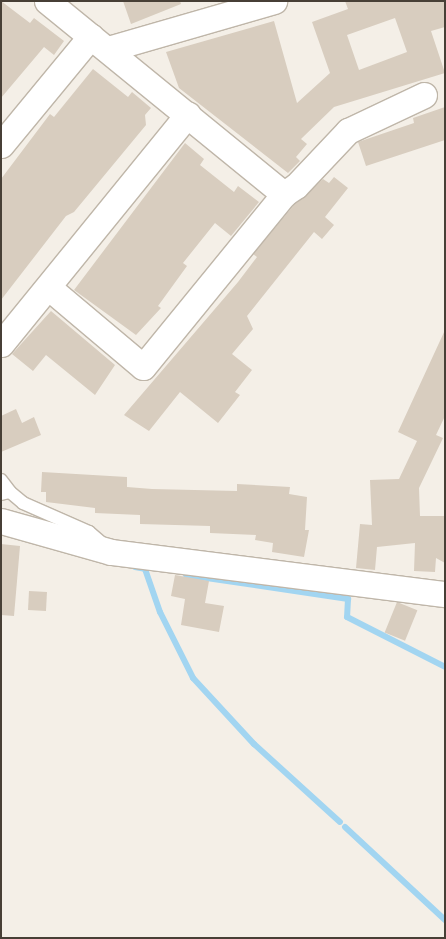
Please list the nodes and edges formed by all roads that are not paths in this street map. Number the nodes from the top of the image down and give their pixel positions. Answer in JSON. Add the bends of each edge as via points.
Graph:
{"nodes":[{"id":1,"x":47,"y":1,"type":"edge"},
{"id":2,"x":274,"y":1,"type":"edge"},
{"id":3,"x":239,"y":6,"type":"edge"},
{"id":4,"x":100,"y":43,"type":"junction"},
{"id":5,"x":424,"y":95,"type":"dead end"},
{"id":6,"x":188,"y":114,"type":"junction"},
{"id":7,"x":1,"y":145,"type":"edge"},
{"id":8,"x":284,"y":194,"type":"junction"},
{"id":9,"x":48,"y":287,"type":"junction"},
{"id":10,"x":1,"y":344,"type":"edge"},
{"id":11,"x":1,"y":480,"type":"edge"},
{"id":12,"x":5,"y":493,"type":"edge"},
{"id":13,"x":1,"y":522,"type":"edge"},
{"id":14,"x":111,"y":552,"type":"junction"},
{"id":15,"x":445,"y":594,"type":"edge"}],
"edges":[{"from":1,"to":4,"type":"street"},
{"from":2,"to":3,"type":"street"},
{"from":3,"to":4,"type":"street"},
{"from":4,"to":6,"type":"street"},
{"from":4,"to":7,"type":"street"},
{"from":5,"to":8,"type":"street","via":[[348,131],[296,186]]},
{"from":6,"to":8,"type":"street"},
{"from":6,"to":9,"type":"street"},
{"from":8,"to":9,"type":"street","via":[[143,367]]},
{"from":9,"to":10,"type":"street"},
{"from":11,"to":12,"type":"lane"},
{"from":12,"to":14,"type":"lane","via":[[89,532]]},
{"from":13,"to":14,"type":"street"},
{"from":14,"to":15,"type":"street"}]}
